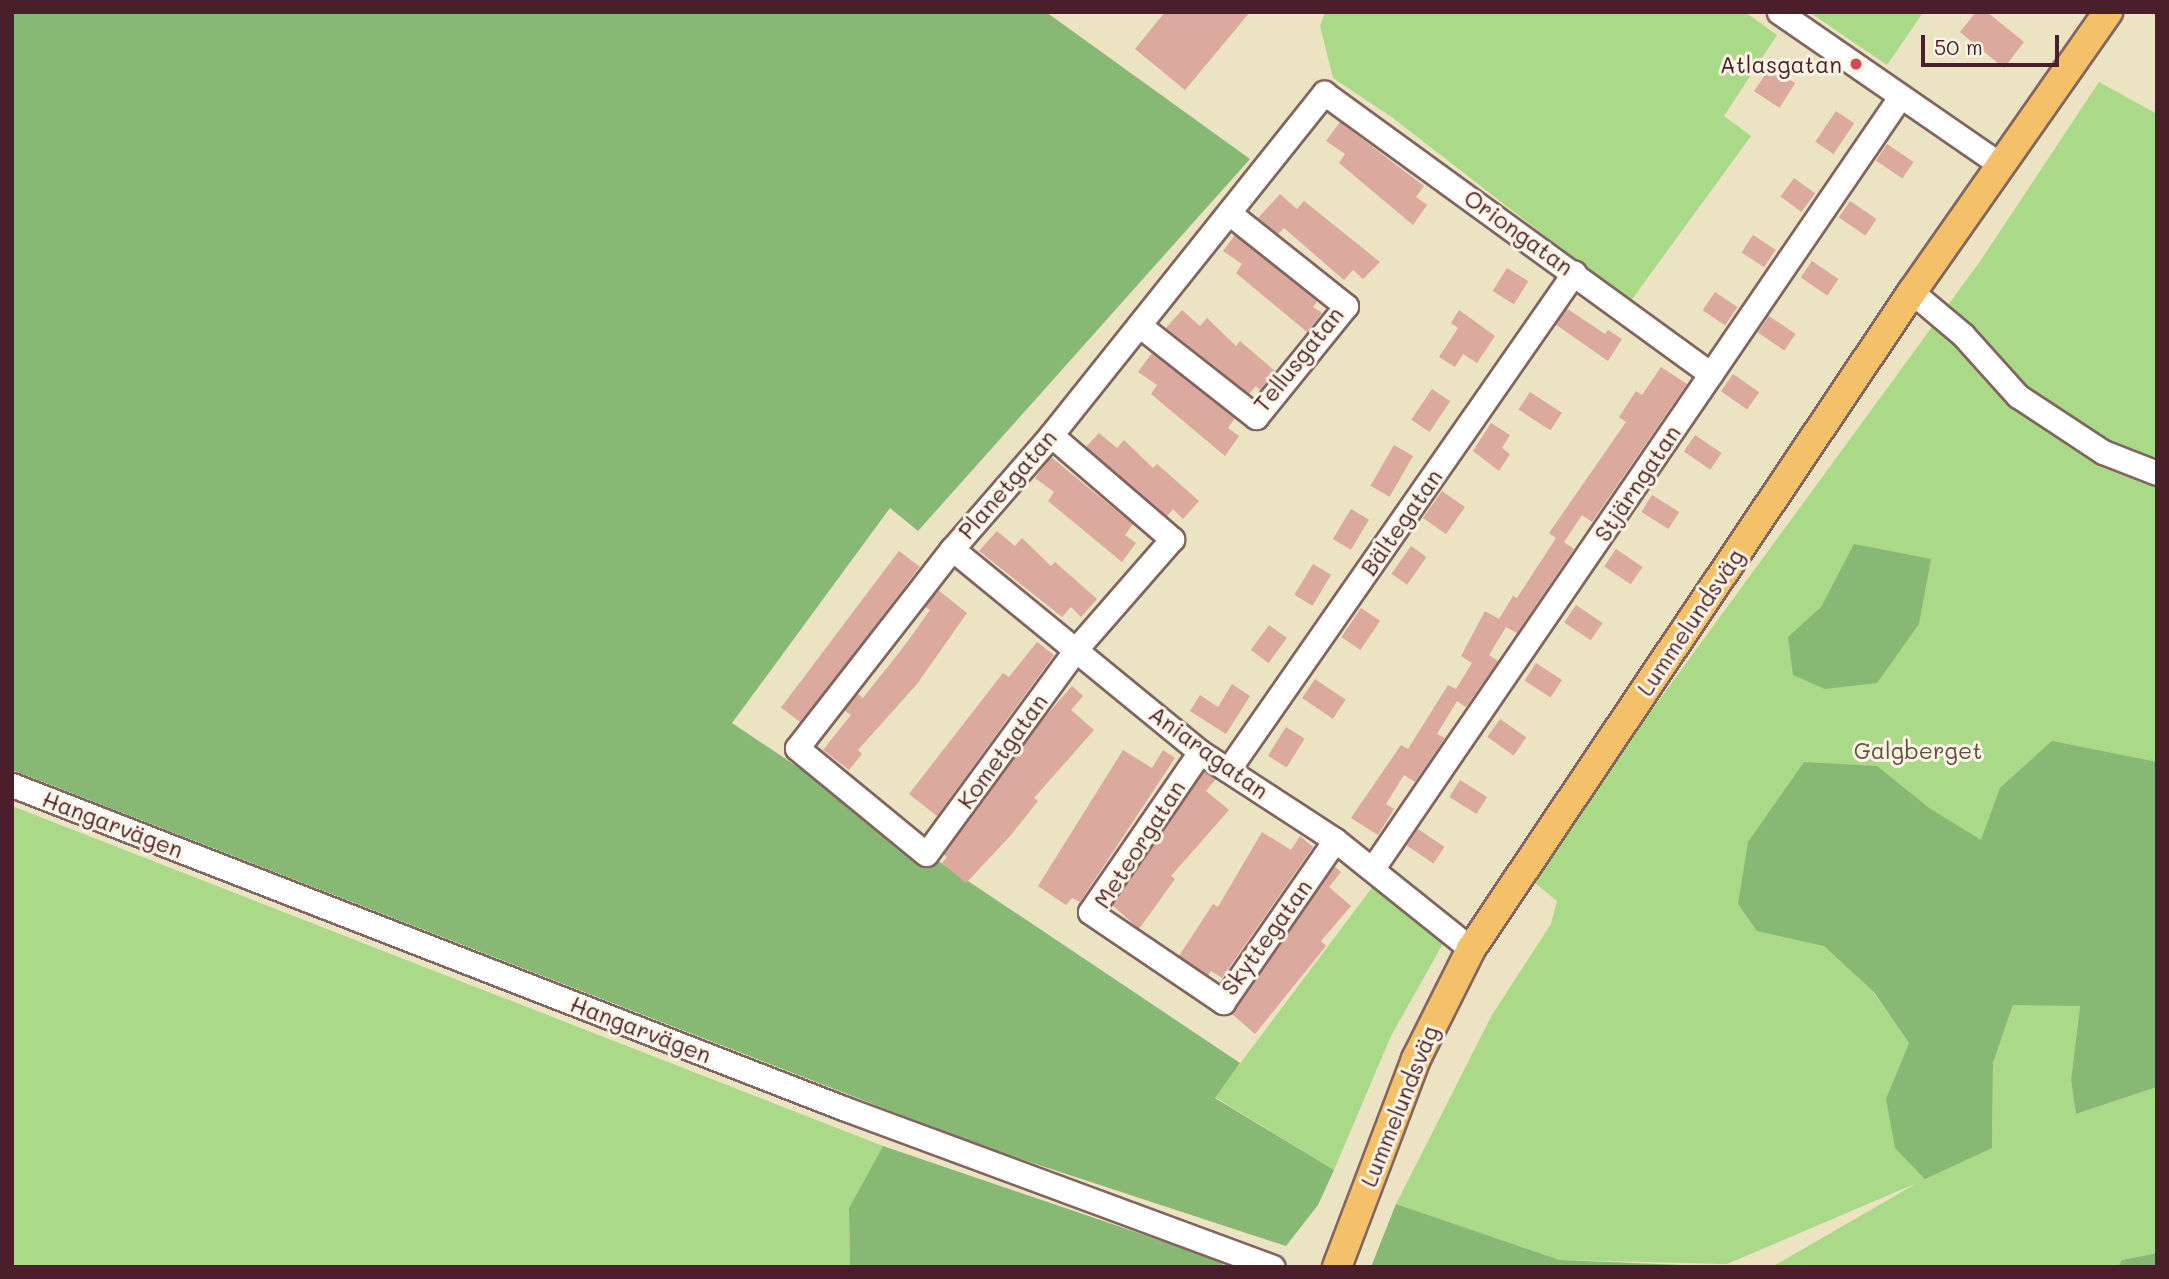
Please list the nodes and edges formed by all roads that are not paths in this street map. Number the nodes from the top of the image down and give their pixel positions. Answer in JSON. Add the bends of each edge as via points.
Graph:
{"nodes":[{"id":1,"x":1779,"y":12,"type":"edge"},
{"id":2,"x":2108,"y":12,"type":"edge"},
{"id":3,"x":1324,"y":93,"type":"joint"},
{"id":4,"x":1900,"y":97,"type":"junction"},
{"id":5,"x":1999,"y":164,"type":"junction"},
{"id":6,"x":1229,"y":213,"type":"junction"},
{"id":7,"x":1574,"y":273,"type":"junction"},
{"id":8,"x":1912,"y":292,"type":"junction"},
{"id":9,"x":1139,"y":325,"type":"junction"},
{"id":10,"x":1711,"y":374,"type":"junction"},
{"id":11,"x":1051,"y":435,"type":"junction"},
{"id":12,"x":2157,"y":473,"type":"edge"},
{"id":13,"x":952,"y":549,"type":"junction"},
{"id":14,"x":1077,"y":648,"type":"junction"},
{"id":15,"x":1200,"y":752,"type":"junction"},
{"id":16,"x":1228,"y":770,"type":"junction"},
{"id":17,"x":12,"y":785,"type":"edge"},
{"id":18,"x":1335,"y":840,"type":"junction"},
{"id":19,"x":926,"y":853,"type":"joint"},
{"id":20,"x":1373,"y":869,"type":"junction"},
{"id":21,"x":1471,"y":949,"type":"junction"},
{"id":22,"x":1150,"y":953,"type":"joint"},
{"id":23,"x":1272,"y":1267,"type":"edge"},
{"id":24,"x":1337,"y":1267,"type":"edge"}],
"edges":[{"from":1,"to":4,"type":"street"},
{"from":2,"to":5,"type":"main road","name":"Lummelundsväg"},
{"from":3,"to":6,"type":"street","name":"Planetgatan"},
{"from":3,"to":7,"type":"street","name":"Oriongatan"},
{"from":4,"to":5,"type":"street"},
{"from":4,"to":10,"type":"street","name":"Stjärngatan"},
{"from":5,"to":8,"type":"main road","name":"Lummelundsväg"},
{"from":6,"to":9,"type":"street","name":"Planetgatan"},
{"from":6,"to":9,"type":"street","name":"Tellusgatan","via":[[1346,306],[1338,316],[1256,418]]},
{"from":7,"to":10,"type":"street","name":"Oriongatan"},
{"from":7,"to":16,"type":"street","name":"Bältegatan"},
{"from":8,"to":12,"type":"street","via":[[1963,335],[2018,396],[2103,452]]},
{"from":8,"to":21,"type":"main road","name":"Lummelundsväg"},
{"from":9,"to":11,"type":"street","name":"Planetgatan"},
{"from":10,"to":20,"type":"street","name":"Stjärngatan"},
{"from":11,"to":13,"type":"street","name":"Planetgatan"},
{"from":11,"to":14,"type":"street","name":"Kometgatan","via":[[1172,539]]},
{"from":13,"to":14,"type":"street","name":"Aniaragatan"},
{"from":13,"to":19,"type":"street","name":"Planetgatan","via":[[797,748]]},
{"from":14,"to":15,"type":"street","name":"Aniaragatan"},
{"from":14,"to":19,"type":"street","name":"Kometgatan"},
{"from":15,"to":16,"type":"street","name":"Aniaragatan"},
{"from":15,"to":22,"type":"street","name":"Meteorgatan","via":[[1090,912]]},
{"from":16,"to":18,"type":"street","name":"Aniaragatan"},
{"from":17,"to":23,"type":"street","name":"Hangarvägen","via":[[843,1108]]},
{"from":18,"to":20,"type":"street","name":"Aniaragatan"},
{"from":18,"to":22,"type":"street","name":"Skyttegatan","via":[[1223,1002]]},
{"from":20,"to":21,"type":"street","name":"Aniaragatan"},
{"from":21,"to":24,"type":"main road","name":"Lummelundsväg","via":[[1416,1059]]}]}
